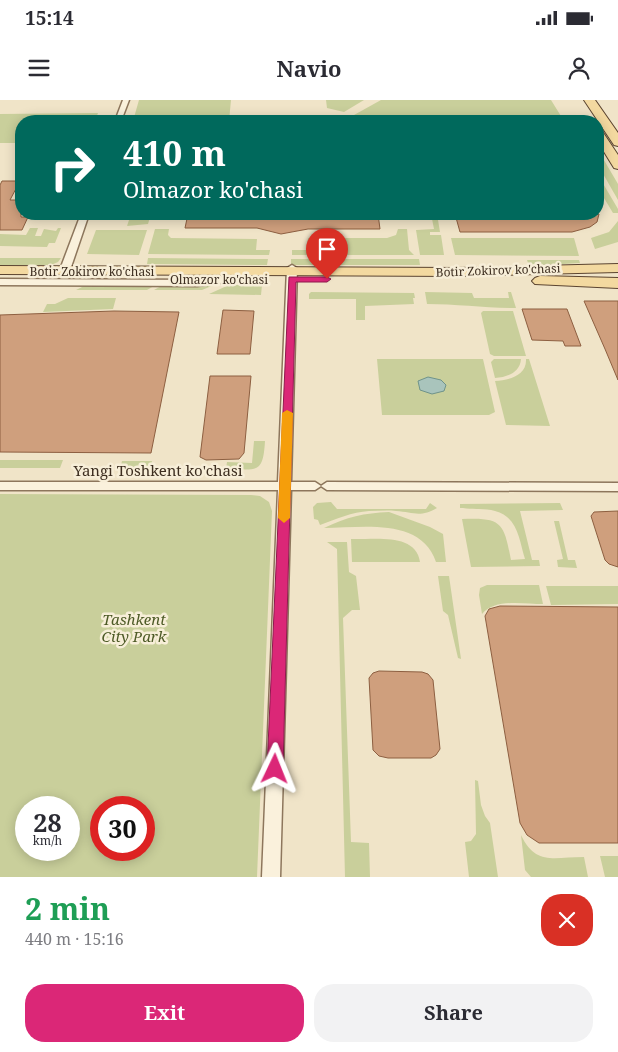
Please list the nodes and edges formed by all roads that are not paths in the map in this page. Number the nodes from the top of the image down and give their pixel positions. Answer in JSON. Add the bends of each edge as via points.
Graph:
{"nodes":[{"id":1,"x":126,"y":100,"type":"edge"},
{"id":2,"x":577,"y":100,"type":"edge"},
{"id":3,"x":589,"y":100,"type":"edge"},
{"id":4,"x":120,"y":115,"type":"edge"},
{"id":5,"x":590,"y":115,"type":"edge"},
{"id":6,"x":591,"y":115,"type":"edge"},
{"id":7,"x":604,"y":129,"type":"edge"},
{"id":8,"x":618,"y":142,"type":"edge"},
{"id":9,"x":604,"y":143,"type":"edge"},
{"id":10,"x":618,"y":165,"type":"edge"},
{"id":11,"x":83,"y":220,"type":"edge"},
{"id":12,"x":66,"y":267,"type":"junction"},
{"id":13,"x":0,"y":268,"type":"edge"},
{"id":14,"x":618,"y":268,"type":"edge"},
{"id":15,"x":292,"y":273,"type":"junction"},
{"id":16,"x":618,"y":274,"type":"edge"},
{"id":17,"x":0,"y":277,"type":"edge"},
{"id":18,"x":232,"y":279,"type":"junction"},
{"id":19,"x":498,"y":280,"type":"junction"},
{"id":20,"x":0,"y":282,"type":"edge"},
{"id":21,"x":618,"y":283,"type":"edge"},
{"id":22,"x":0,"y":486,"type":"edge"},
{"id":23,"x":285,"y":486,"type":"junction"},
{"id":24,"x":618,"y":488,"type":"edge"},
{"id":25,"x":271,"y":877,"type":"edge"}],
"edges":[{"from":1,"to":4,"type":"street"},
{"from":2,"to":5,"type":"main road"},
{"from":3,"to":6,"type":"main road"},
{"from":7,"to":8,"type":"main road"},
{"from":9,"to":10,"type":"main road"},
{"from":11,"to":12,"type":"street"},
{"from":12,"to":13,"type":"street"},
{"from":12,"to":15,"type":"street"},
{"from":13,"to":15,"type":"main road","name":"Botir Zokirov ko'chasi"},
{"from":14,"to":15,"type":"main road","name":"Botir Zokirov ko'chasi"},
{"from":15,"to":18,"type":"main road","name":"Olmazor ko'chasi"},
{"from":15,"to":19,"type":"main road","name":"Olmazor ko'chasi"},
{"from":15,"to":23,"type":"street"},
{"from":16,"to":19,"type":"main road"},
{"from":17,"to":18,"type":"main road","name":"Olmazor ko'chasi"},
{"from":18,"to":20,"type":"street","name":"Botir Zokirov ko'chasi","via":[[197,283]]},
{"from":19,"to":21,"type":"main road","name":"Olmazor ko'chasi"},
{"from":22,"to":23,"type":"street","name":"Yangi Toshkent ko'chasi"},
{"from":23,"to":24,"type":"street","name":"Yangi Toshkent ko'chasi"},
{"from":23,"to":25,"type":"street"}]}
